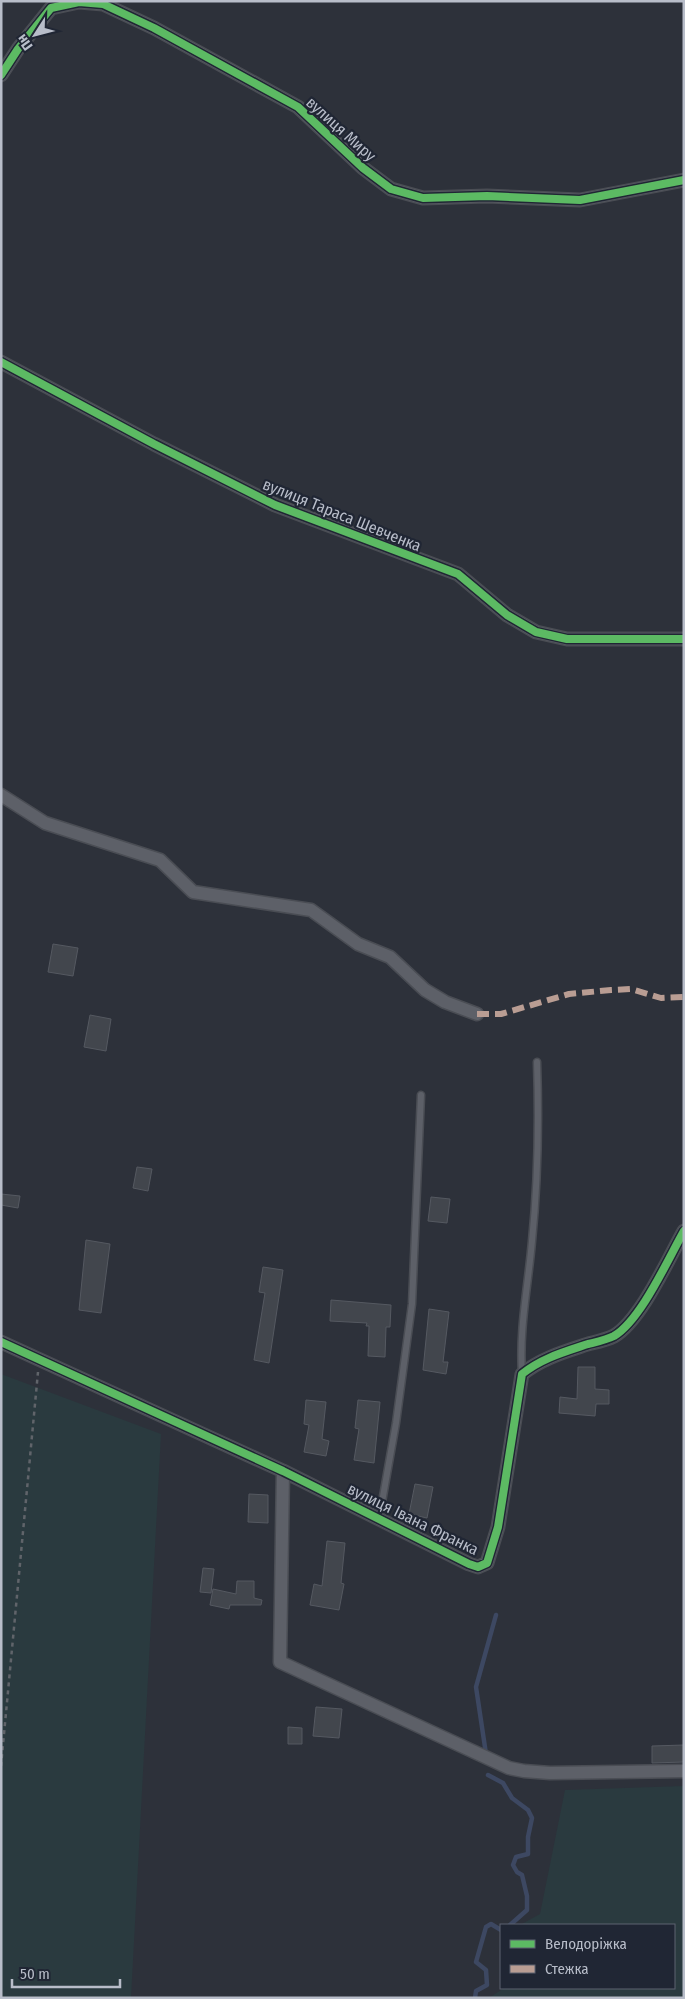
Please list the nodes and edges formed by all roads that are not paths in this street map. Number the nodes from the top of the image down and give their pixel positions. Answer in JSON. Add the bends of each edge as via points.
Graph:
{"nodes":[{"id":1,"x":51,"y":5,"type":"edge"},
{"id":2,"x":1,"y":75,"type":"edge"},
{"id":3,"x":684,"y":180,"type":"edge"},
{"id":4,"x":1,"y":362,"type":"edge"},
{"id":5,"x":684,"y":639,"type":"edge"},
{"id":6,"x":1,"y":795,"type":"edge"},
{"id":7,"x":477,"y":1014,"type":"dead end"},
{"id":8,"x":537,"y":1062,"type":"dead end"},
{"id":9,"x":421,"y":1095,"type":"dead end"},
{"id":10,"x":684,"y":1231,"type":"edge"},
{"id":11,"x":1,"y":1342,"type":"edge"},
{"id":12,"x":522,"y":1374,"type":"junction"},
{"id":13,"x":283,"y":1471,"type":"junction"},
{"id":14,"x":379,"y":1519,"type":"junction"},
{"id":15,"x":684,"y":1772,"type":"edge"}],
"edges":[{"from":1,"to":2,"type":"street","name":"вулиця Миру"},
{"from":1,"to":3,"type":"street","name":"вулиця Миру","via":[[103,4],[154,28],[298,107],[363,168],[399,192],[423,198],[487,196],[580,200]]},
{"from":4,"to":5,"type":"street","name":"вулиця Тараса Шевченка","via":[[275,505],[458,574],[507,615],[536,632],[567,639]]},
{"from":6,"to":7,"type":"street","via":[[45,823],[160,860],[193,892],[311,910],[358,944],[390,957],[425,990],[445,1002]]},
{"from":8,"to":12,"type":"lane","via":[[538,1135],[533,1231],[520,1340]]},
{"from":9,"to":14,"type":"lane","via":[[412,1304]]},
{"from":10,"to":12,"type":"street","via":[[650,1291],[624,1328],[612,1337],[553,1355]]},
{"from":11,"to":13,"type":"street","name":"вулиця Івана Франка"},
{"from":12,"to":14,"type":"street","name":"вулиця Івана Франка","via":[[498,1527],[487,1563],[478,1567],[469,1564]]},
{"from":13,"to":14,"type":"street","name":"вулиця Івана Франка"},
{"from":13,"to":15,"type":"street","via":[[280,1662],[509,1768],[550,1773]]}]}
